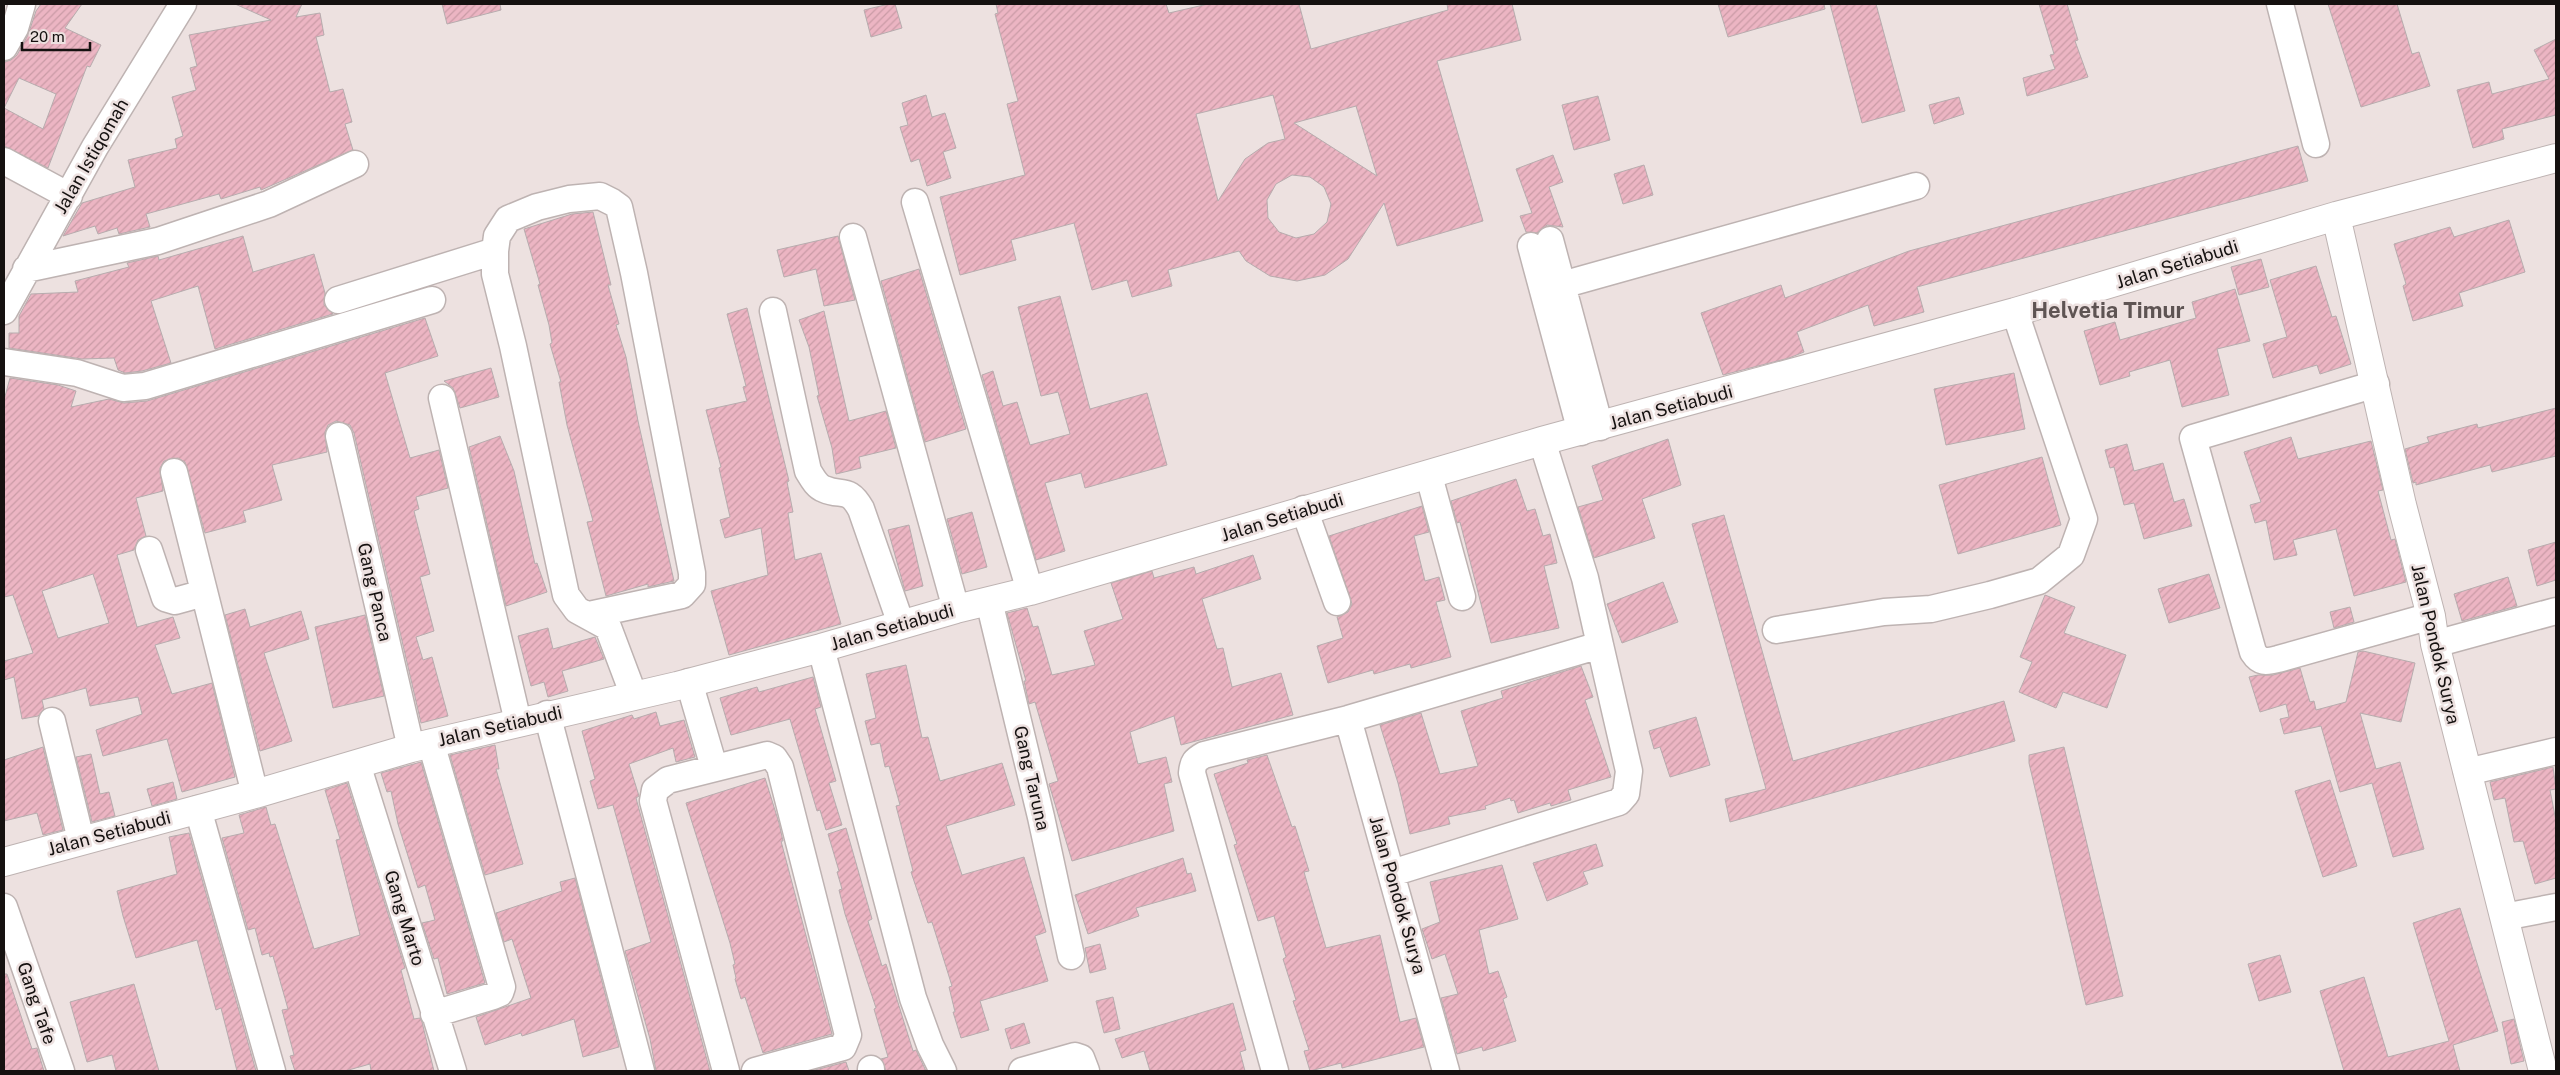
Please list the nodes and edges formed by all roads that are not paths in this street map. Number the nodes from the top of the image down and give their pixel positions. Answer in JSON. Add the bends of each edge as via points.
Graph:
{"nodes":[{"id":1,"x":22,"y":4,"type":"edge"},
{"id":2,"x":183,"y":4,"type":"edge"},
{"id":3,"x":2280,"y":4,"type":"edge"},
{"id":4,"x":4,"y":47,"type":"edge"},
{"id":5,"x":2316,"y":144,"type":"dead end"},
{"id":6,"x":2556,"y":158,"type":"edge"},
{"id":7,"x":4,"y":161,"type":"edge"},
{"id":8,"x":355,"y":164,"type":"dead end"},
{"id":9,"x":1916,"y":186,"type":"dead end"},
{"id":10,"x":69,"y":196,"type":"junction"},
{"id":11,"x":915,"y":202,"type":"dead end"},
{"id":12,"x":2336,"y":216,"type":"junction"},
{"id":13,"x":853,"y":237,"type":"dead end"},
{"id":14,"x":495,"y":251,"type":"junction"},
{"id":15,"x":26,"y":269,"type":"junction"},
{"id":16,"x":1562,"y":285,"type":"junction"},
{"id":17,"x":338,"y":300,"type":"dead end"},
{"id":18,"x":432,"y":300,"type":"dead end"},
{"id":19,"x":4,"y":311,"type":"edge"},
{"id":20,"x":774,"y":311,"type":"dead end"},
{"id":21,"x":2016,"y":312,"type":"junction"},
{"id":22,"x":4,"y":362,"type":"edge"},
{"id":23,"x":2376,"y":384,"type":"junction"},
{"id":24,"x":442,"y":398,"type":"dead end"},
{"id":25,"x":1590,"y":429,"type":"junction"},
{"id":26,"x":339,"y":436,"type":"dead end"},
{"id":27,"x":1542,"y":441,"type":"junction"},
{"id":28,"x":174,"y":472,"type":"dead end"},
{"id":29,"x":1429,"y":476,"type":"junction"},
{"id":30,"x":1304,"y":509,"type":"junction"},
{"id":31,"x":149,"y":550,"type":"dead end"},
{"id":32,"x":1030,"y":591,"type":"junction"},
{"id":33,"x":204,"y":593,"type":"junction"},
{"id":34,"x":1462,"y":597,"type":"dead end"},
{"id":35,"x":989,"y":601,"type":"junction"},
{"id":36,"x":1337,"y":602,"type":"dead end"},
{"id":37,"x":956,"y":609,"type":"junction"},
{"id":38,"x":2556,"y":611,"type":"edge"},
{"id":39,"x":589,"y":615,"type":"junction"},
{"id":40,"x":2431,"y":616,"type":"junction"},
{"id":41,"x":901,"y":624,"type":"junction"},
{"id":42,"x":1776,"y":630,"type":"dead end"},
{"id":43,"x":2435,"y":644,"type":"junction"},
{"id":44,"x":1600,"y":646,"type":"junction"},
{"id":45,"x":821,"y":648,"type":"junction"},
{"id":46,"x":690,"y":682,"type":"junction"},
{"id":47,"x":634,"y":696,"type":"junction"},
{"id":48,"x":547,"y":714,"type":"junction"},
{"id":49,"x":1348,"y":719,"type":"junction"},
{"id":50,"x":52,"y":721,"type":"dead end"},
{"id":51,"x":518,"y":722,"type":"junction"},
{"id":52,"x":421,"y":745,"type":"junction"},
{"id":53,"x":2556,"y":751,"type":"edge"},
{"id":54,"x":357,"y":764,"type":"junction"},
{"id":55,"x":714,"y":767,"type":"junction"},
{"id":56,"x":2467,"y":772,"type":"junction"},
{"id":57,"x":255,"y":794,"type":"junction"},
{"id":58,"x":198,"y":809,"type":"junction"},
{"id":59,"x":81,"y":840,"type":"junction"},
{"id":60,"x":4,"y":862,"type":"edge"},
{"id":61,"x":1392,"y":873,"type":"junction"},
{"id":62,"x":4,"y":907,"type":"edge"},
{"id":63,"x":2556,"y":907,"type":"edge"},
{"id":64,"x":2504,"y":917,"type":"junction"},
{"id":65,"x":1071,"y":956,"type":"dead end"},
{"id":66,"x":434,"y":1014,"type":"junction"},
{"id":67,"x":444,"y":1069,"type":"edge"},
{"id":68,"x":61,"y":1071,"type":"edge"},
{"id":69,"x":272,"y":1071,"type":"edge"},
{"id":70,"x":641,"y":1071,"type":"edge"},
{"id":71,"x":726,"y":1071,"type":"edge"},
{"id":72,"x":755,"y":1071,"type":"edge"},
{"id":73,"x":942,"y":1071,"type":"edge"},
{"id":74,"x":1022,"y":1071,"type":"edge"},
{"id":75,"x":1086,"y":1071,"type":"edge"},
{"id":76,"x":1275,"y":1071,"type":"edge"},
{"id":77,"x":1446,"y":1071,"type":"edge"},
{"id":78,"x":2543,"y":1071,"type":"edge"}],
"edges":[{"from":1,"to":4,"type":"street","via":[[15,28]]},
{"from":2,"to":10,"type":"street","name":"Jalan Istiqomah","via":[[95,147]]},
{"from":3,"to":5,"type":"street"},
{"from":6,"to":12,"type":"street","name":"Jalan Setiabudi"},
{"from":7,"to":10,"type":"street"},
{"from":8,"to":15,"type":"street","via":[[269,204],[158,241]]},
{"from":9,"to":16,"type":"street"},
{"from":10,"to":15,"type":"street","name":"Jalan Istiqomah"},
{"from":11,"to":32,"type":"street"},
{"from":12,"to":21,"type":"street","name":"Jalan Setiabudi"},
{"from":12,"to":23,"type":"street","name":"Jalan Pondok Surya"},
{"from":13,"to":37,"type":"street"},
{"from":14,"to":17,"type":"street"},
{"from":14,"to":39,"type":"street","via":[[495,274],[566,595],[577,610]]},
{"from":14,"to":39,"type":"street","via":[[497,236],[508,219],[537,208],[569,199],[600,196],[619,207],[692,584],[682,595]]},
{"from":15,"to":19,"type":"street","name":"Jalan Istiqomah"},
{"from":16,"to":25,"type":"street"},
{"from":16,"to":25,"type":"street","via":[[1541,243]]},
{"from":18,"to":22,"type":"street","via":[[145,386],[123,388],[77,373]]},
{"from":20,"to":41,"type":"street","via":[[808,471],[823,489],[855,498]]},
{"from":21,"to":25,"type":"street","name":"Jalan Setiabudi"},
{"from":21,"to":42,"type":"street","via":[[2084,519],[2071,555],[2039,581],[1990,595],[1931,608],[1884,612]]},
{"from":23,"to":40,"type":"street","name":"Jalan Pondok Surya","via":[[2402,505]]},
{"from":23,"to":40,"type":"street","via":[[2193,438],[2257,658],[2265,662],[2278,659]]},
{"from":24,"to":51,"type":"street"},
{"from":25,"to":27,"type":"street","name":"Jalan Setiabudi"},
{"from":26,"to":52,"type":"street","name":"Gang Panca"},
{"from":27,"to":29,"type":"street","name":"Jalan Setiabudi"},
{"from":27,"to":44,"type":"street","via":[[1585,578]]},
{"from":28,"to":33,"type":"street"},
{"from":29,"to":30,"type":"street","name":"Jalan Setiabudi"},
{"from":29,"to":34,"type":"street"},
{"from":30,"to":32,"type":"street","name":"Jalan Setiabudi"},
{"from":30,"to":36,"type":"street"},
{"from":31,"to":33,"type":"street","via":[[165,598],[175,601]]},
{"from":32,"to":35,"type":"street","name":"Jalan Setiabudi"},
{"from":33,"to":57,"type":"street"},
{"from":35,"to":37,"type":"street","name":"Jalan Setiabudi"},
{"from":35,"to":65,"type":"street","name":"Gang Taruna"},
{"from":37,"to":41,"type":"street","name":"Jalan Setiabudi"},
{"from":38,"to":43,"type":"street"},
{"from":39,"to":47,"type":"street","via":[[608,627]]},
{"from":40,"to":43,"type":"street","name":"Jalan Pondok Surya"},
{"from":41,"to":45,"type":"street","name":"Jalan Setiabudi"},
{"from":43,"to":56,"type":"street","name":"Jalan Pondok Surya"},
{"from":44,"to":49,"type":"street"},
{"from":44,"to":61,"type":"street","via":[[1630,771],[1626,794],[1619,802]]},
{"from":45,"to":46,"type":"street","name":"Jalan Setiabudi"},
{"from":45,"to":73,"type":"street","via":[[913,998]]},
{"from":46,"to":47,"type":"street","name":"Jalan Setiabudi"},
{"from":46,"to":55,"type":"street"},
{"from":47,"to":48,"type":"street","name":"Jalan Setiabudi"},
{"from":48,"to":51,"type":"street","name":"Jalan Setiabudi"},
{"from":48,"to":70,"type":"street"},
{"from":49,"to":61,"type":"street","name":"Jalan Pondok Surya"},
{"from":49,"to":76,"type":"street","via":[[1204,755],[1192,765]]},
{"from":50,"to":59,"type":"street"},
{"from":51,"to":52,"type":"street","name":"Jalan Setiabudi"},
{"from":52,"to":54,"type":"street","name":"Jalan Setiabudi"},
{"from":52,"to":66,"type":"street","name":"Gang Panca","via":[[502,987],[500,993],[493,996]]},
{"from":53,"to":56,"type":"street"},
{"from":54,"to":57,"type":"street","name":"Jalan Setiabudi"},
{"from":54,"to":66,"type":"street","name":"Gang Marto"},
{"from":55,"to":71,"type":"street","via":[[668,780],[655,790],[652,801]]},
{"from":55,"to":72,"type":"street","via":[[767,755],[774,758],[780,767],[848,1035],[843,1047]]},
{"from":56,"to":64,"type":"street","name":"Jalan Pondok Surya"},
{"from":57,"to":58,"type":"street","name":"Jalan Setiabudi"},
{"from":58,"to":59,"type":"street","name":"Jalan Setiabudi"},
{"from":58,"to":69,"type":"street"},
{"from":59,"to":60,"type":"street","name":"Jalan Setiabudi"},
{"from":61,"to":77,"type":"street","name":"Jalan Pondok Surya"},
{"from":62,"to":68,"type":"street","name":"Gang Tafe"},
{"from":63,"to":64,"type":"street"},
{"from":64,"to":78,"type":"street","name":"Jalan Pondok Surya"},
{"from":66,"to":67,"type":"street","name":"Gang Marto"},
{"from":74,"to":75,"type":"street","via":[[1075,1056],[1081,1058]]}]}
